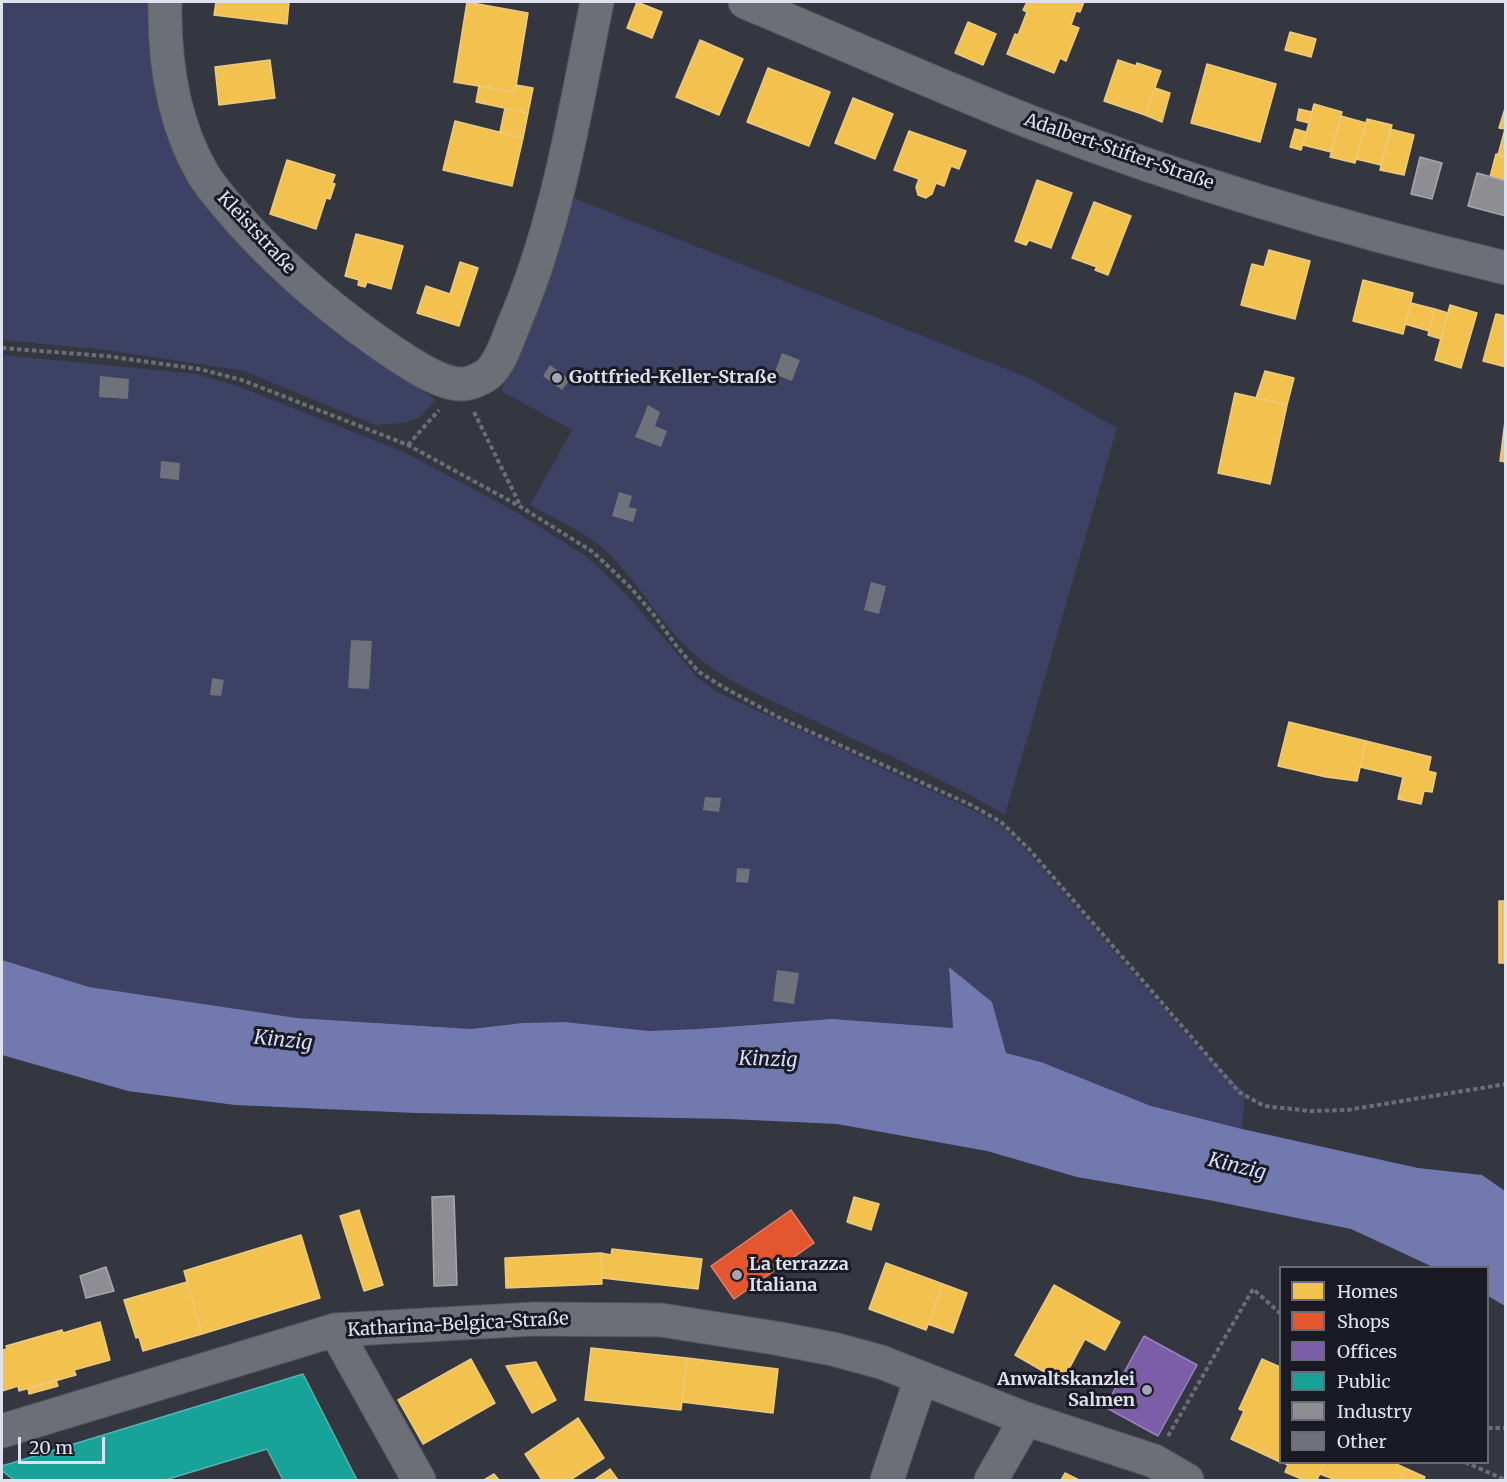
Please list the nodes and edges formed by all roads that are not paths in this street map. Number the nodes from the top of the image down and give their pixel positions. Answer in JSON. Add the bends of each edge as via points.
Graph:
{"nodes":[{"id":1,"x":165,"y":2,"type":"edge"},
{"id":2,"x":597,"y":2,"type":"edge"},
{"id":3,"x":745,"y":2,"type":"edge"},
{"id":4,"x":1506,"y":268,"type":"edge"},
{"id":5,"x":335,"y":1330,"type":"junction"},
{"id":6,"x":921,"y":1378,"type":"junction"},
{"id":7,"x":1026,"y":1419,"type":"junction"},
{"id":8,"x":2,"y":1431,"type":"edge"},
{"id":9,"x":419,"y":1480,"type":"edge"},
{"id":10,"x":887,"y":1480,"type":"edge"},
{"id":11,"x":991,"y":1480,"type":"edge"},
{"id":12,"x":1187,"y":1480,"type":"edge"}],
"edges":[{"from":1,"to":2,"type":"street","name":"Kleiststraße","via":[[167,68],[173,96],[185,136],[203,174],[267,249],[348,321],[416,368],[460,384],[488,374],[501,355],[523,304],[552,214]]},
{"from":3,"to":4,"type":"street","name":"Adalbert-Stifter-Straße","via":[[1033,123],[1149,165],[1389,240]]},
{"from":5,"to":6,"type":"street","name":"Katharina-Belgica-Straße","via":[[534,1319],[661,1320],[833,1349]]},
{"from":5,"to":8,"type":"street","name":"Katharina-Belgica-Straße"},
{"from":5,"to":9,"type":"street"},
{"from":6,"to":7,"type":"street","name":"Katharina-Belgica-Straße"},
{"from":6,"to":10,"type":"street"},
{"from":7,"to":11,"type":"street"},
{"from":7,"to":12,"type":"street","name":"Katharina-Belgica-Straße","via":[[1154,1461]]}]}
